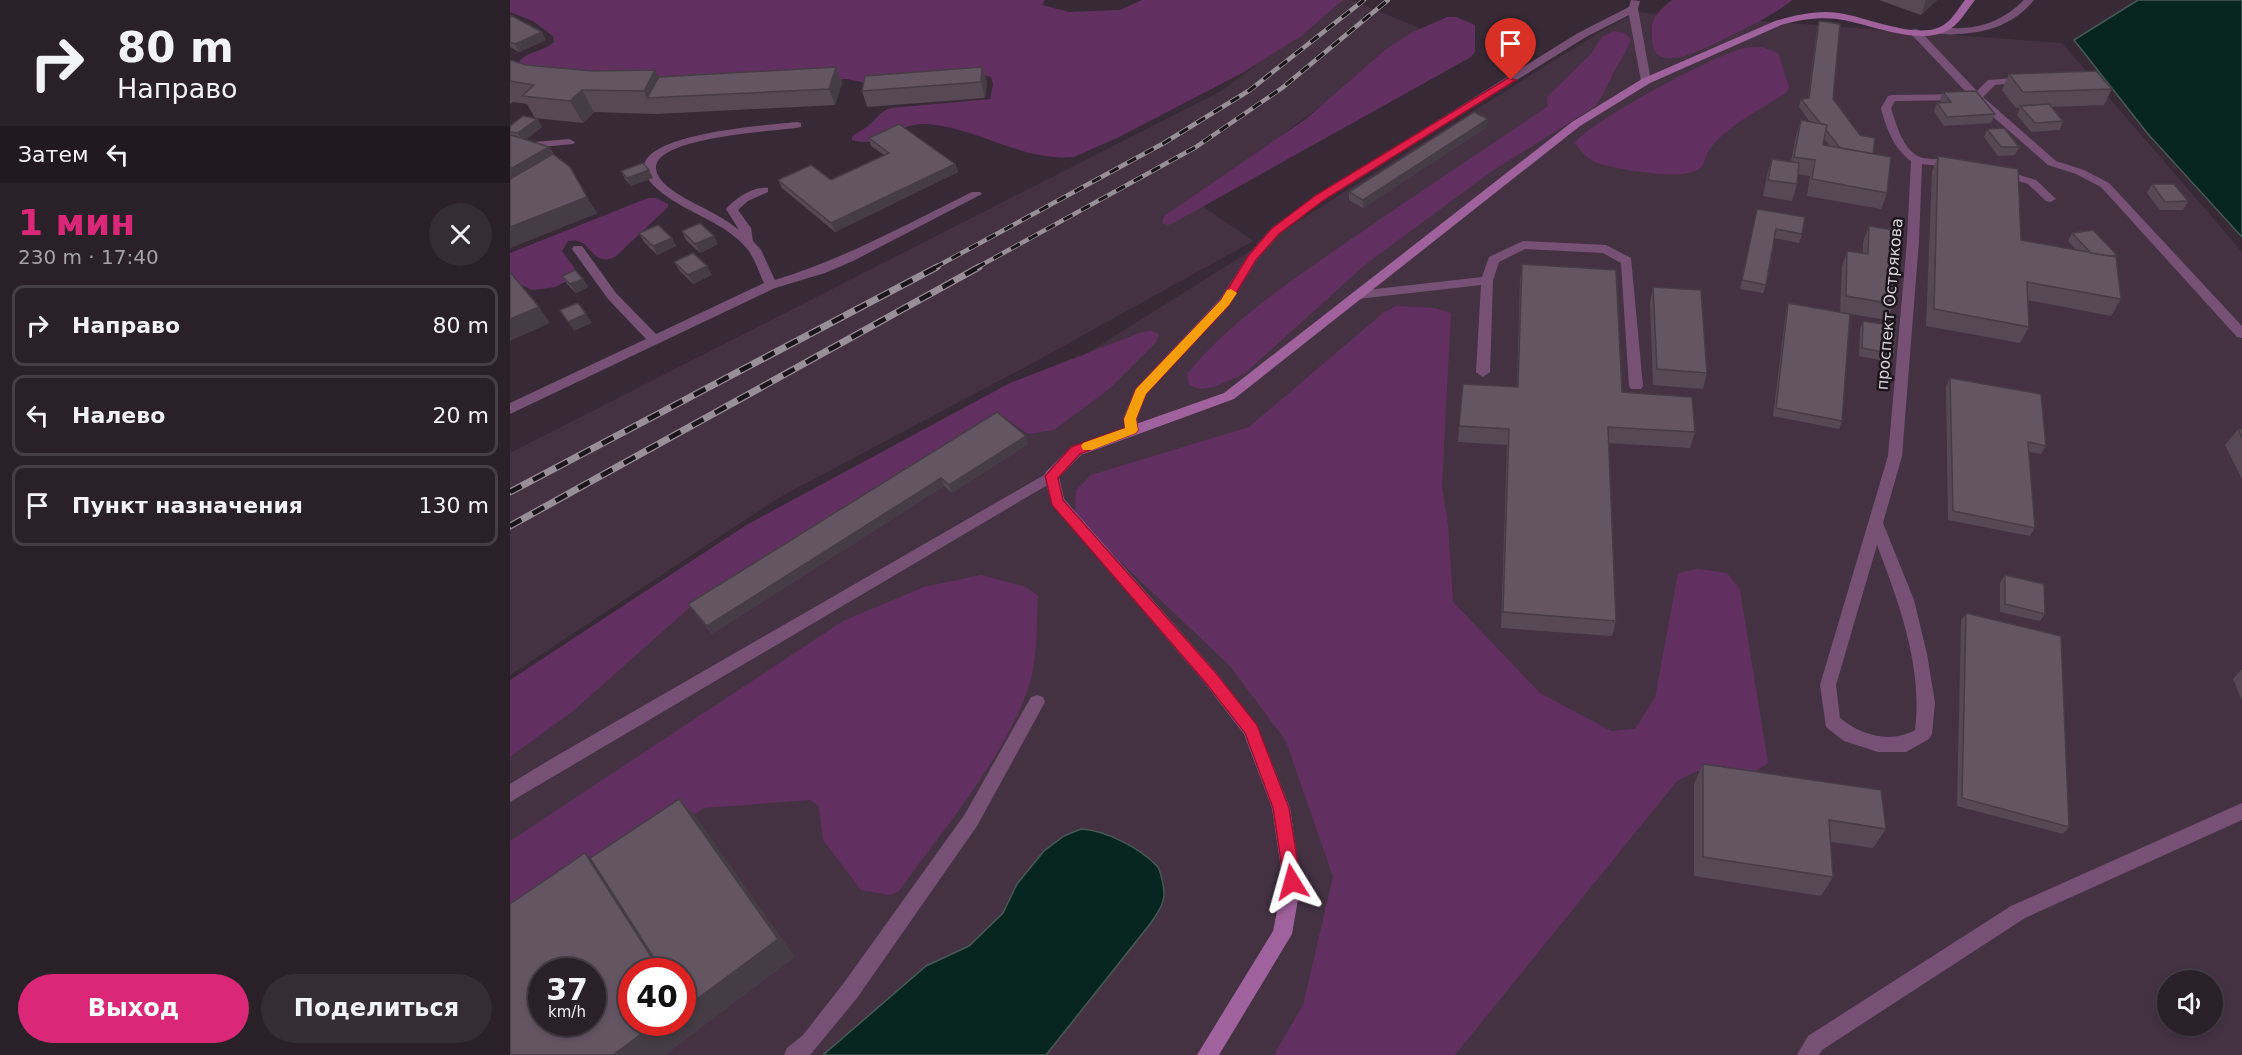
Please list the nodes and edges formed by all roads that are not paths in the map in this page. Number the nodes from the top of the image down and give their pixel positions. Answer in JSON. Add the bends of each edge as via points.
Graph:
{"nodes":[{"id":1,"x":1970,"y":0,"type":"edge"},
{"id":2,"x":2029,"y":0,"type":"edge"},
{"id":3,"x":1634,"y":5,"type":"edge"},
{"id":4,"x":1939,"y":31,"type":"junction"},
{"id":5,"x":1915,"y":32,"type":"junction"},
{"id":6,"x":2039,"y":78,"type":"edge"},
{"id":7,"x":1646,"y":81,"type":"junction"},
{"id":8,"x":1977,"y":97,"type":"junction"},
{"id":9,"x":797,"y":125,"type":"dead end"},
{"id":10,"x":568,"y":142,"type":"dead end"},
{"id":11,"x":510,"y":147,"type":"edge"},
{"id":12,"x":1917,"y":159,"type":"junction"},
{"id":13,"x":764,"y":190,"type":"dead end"},
{"id":14,"x":976,"y":194,"type":"dead end"},
{"id":15,"x":2050,"y":199,"type":"dead end"},
{"id":16,"x":747,"y":242,"type":"junction"},
{"id":17,"x":578,"y":249,"type":"dead end"},
{"id":18,"x":1487,"y":280,"type":"junction"},
{"id":19,"x":771,"y":285,"type":"junction"},
{"id":20,"x":1358,"y":295,"type":"junction"},
{"id":21,"x":2242,"y":334,"type":"edge"},
{"id":22,"x":655,"y":341,"type":"junction"},
{"id":23,"x":1483,"y":372,"type":"dead end"},
{"id":24,"x":1636,"y":386,"type":"dead end"},
{"id":25,"x":510,"y":409,"type":"edge"},
{"id":26,"x":1132,"y":430,"type":"junction"},
{"id":27,"x":1051,"y":476,"type":"junction"},
{"id":28,"x":1876,"y":524,"type":"junction"},
{"id":29,"x":1037,"y":702,"type":"dead end"},
{"id":30,"x":510,"y":794,"type":"edge"},
{"id":31,"x":2242,"y":811,"type":"edge"},
{"id":32,"x":794,"y":1055,"type":"edge"},
{"id":33,"x":1207,"y":1055,"type":"edge"},
{"id":34,"x":1807,"y":1055,"type":"edge"}],
"edges":[{"from":1,"to":4,"type":"street"},
{"from":2,"to":4,"type":"lane","via":[[2019,12],[1988,28]]},
{"from":3,"to":7,"type":"lane"},
{"from":3,"to":26,"type":"lane","via":[[1320,198],[1275,231],[1252,258],[1225,302],[1140,392],[1130,419]]},
{"from":4,"to":5,"type":"street"},
{"from":5,"to":7,"type":"street","via":[[1837,16],[1799,16]]},
{"from":5,"to":8,"type":"lane"},
{"from":6,"to":8,"type":"lane","via":[[1992,82]]},
{"from":7,"to":20,"type":"street","via":[[1576,124]]},
{"from":8,"to":12,"type":"lane","via":[[1892,98],[1886,108],[1890,124],[1907,154]]},
{"from":8,"to":21,"type":"lane","via":[[2052,163],[2105,185]]},
{"from":9,"to":16,"type":"lane","via":[[702,136],[673,145],[651,161],[650,171],[664,189],[725,224]]},
{"from":10,"to":11,"type":"lane"},
{"from":12,"to":15,"type":"lane","via":[[2023,178]]},
{"from":12,"to":28,"type":"lane","name":"проспект Острякова","via":[[1895,456]]},
{"from":13,"to":16,"type":"lane","via":[[732,209],[745,228]]},
{"from":14,"to":19,"type":"lane","via":[[849,258]]},
{"from":16,"to":19,"type":"lane","via":[[755,250]]},
{"from":17,"to":22,"type":"lane","via":[[612,296]]},
{"from":18,"to":20,"type":"lane"},
{"from":18,"to":23,"type":"lane"},
{"from":18,"to":24,"type":"lane","via":[[1492,260],[1523,245],[1606,249],[1627,261]]},
{"from":19,"to":22,"type":"lane"},
{"from":20,"to":26,"type":"street","via":[[1229,396]]},
{"from":22,"to":25,"type":"lane"},
{"from":26,"to":27,"type":"street","via":[[1076,451]]},
{"from":27,"to":30,"type":"lane"},
{"from":27,"to":33,"type":"street","via":[[1057,501],[1251,730],[1281,808],[1292,882],[1282,934]]},
{"from":28,"to":28,"type":"lane","name":"проспект Острякова","via":[[1828,685],[1832,722],[1850,736],[1878,744],[1906,744],[1923,734],[1927,703],[1906,600]]},
{"from":29,"to":32,"type":"lane","via":[[971,820],[850,991],[810,1042]]},
{"from":31,"to":34,"type":"lane","via":[[2018,912],[1815,1043]]}]}
